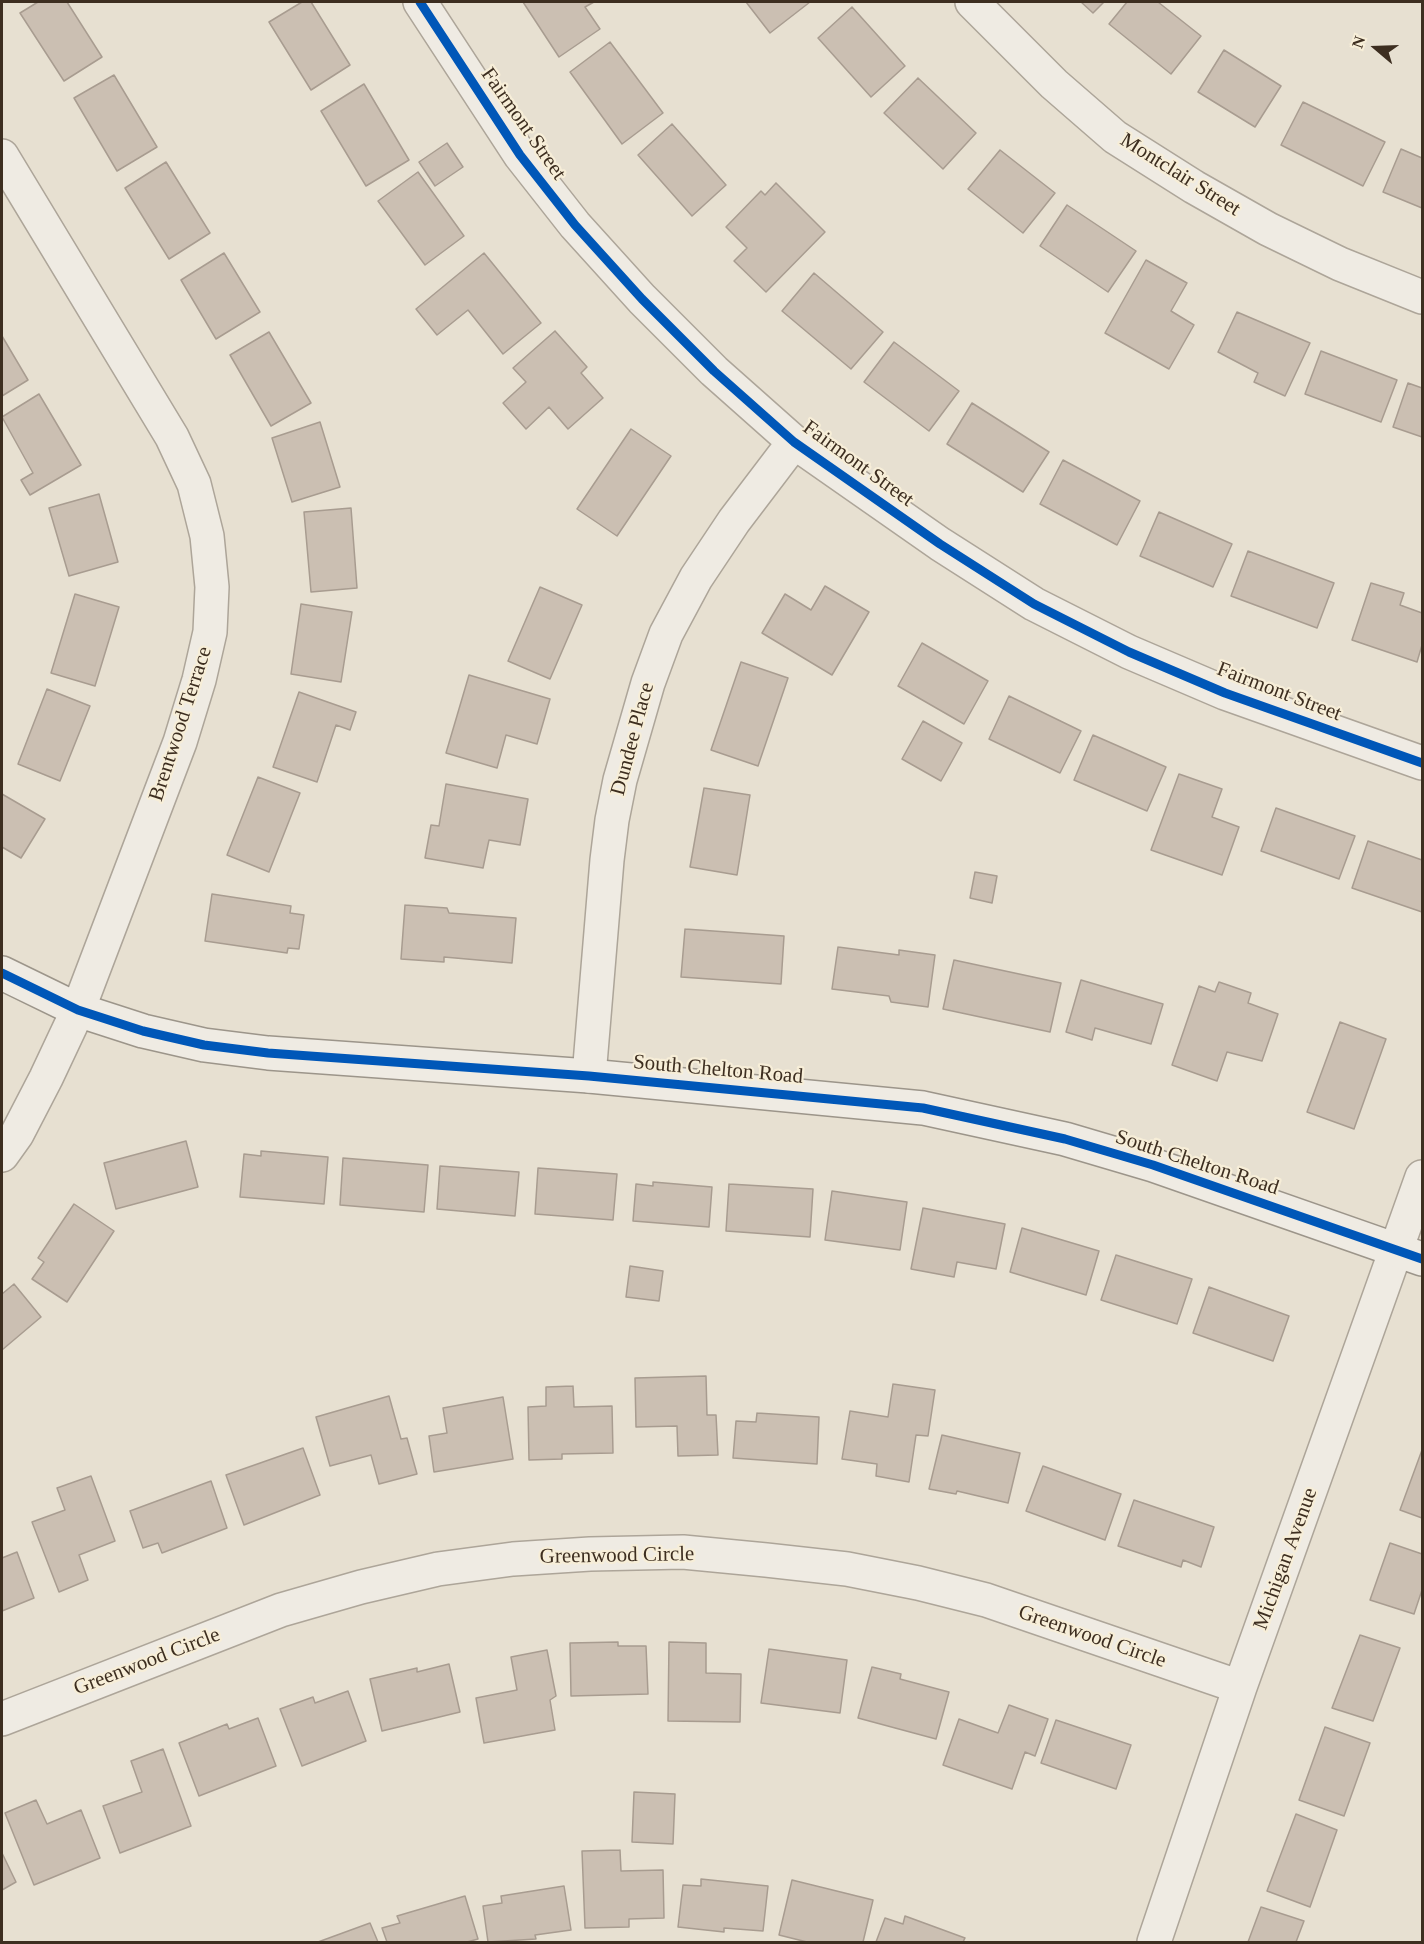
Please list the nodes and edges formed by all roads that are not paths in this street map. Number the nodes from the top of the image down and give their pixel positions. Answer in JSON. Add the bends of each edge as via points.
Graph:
{"nodes":[{"id":1,"x":420,"y":2,"type":"edge"},
{"id":2,"x":972,"y":2,"type":"edge"},
{"id":3,"x":2,"y":156,"type":"edge"},
{"id":4,"x":1422,"y":297,"type":"edge"},
{"id":5,"x":794,"y":442,"type":"junction"},
{"id":6,"x":1422,"y":763,"type":"edge"},
{"id":7,"x":2,"y":973,"type":"edge"},
{"id":8,"x":78,"y":1010,"type":"junction"},
{"id":9,"x":589,"y":1076,"type":"junction"},
{"id":10,"x":2,"y":1155,"type":"edge"},
{"id":11,"x":1422,"y":1177,"type":"edge"},
{"id":12,"x":1410,"y":1254,"type":"edge"},
{"id":13,"x":1240,"y":1687,"type":"junction"},
{"id":14,"x":2,"y":1719,"type":"edge"},
{"id":15,"x":1154,"y":1942,"type":"edge"}],
"edges":[{"from":1,"to":5,"type":"street","name":"Fairmont Street","via":[[520,155],[575,225],[714,371]]},
{"from":2,"to":4,"type":"street","name":"Montclair Street","via":[[1054,84],[1116,137],[1268,229]]},
{"from":3,"to":8,"type":"street","name":"Brentwood Terrace","via":[[172,437],[194,484],[207,537],[212,587],[210,632],[180,742]]},
{"from":5,"to":6,"type":"street","name":"Fairmont Street","via":[[1034,604],[1129,652],[1225,693]]},
{"from":5,"to":9,"type":"street","name":"Dundee Place","via":[[696,578],[666,634],[648,683],[612,820]]},
{"from":7,"to":8,"type":"street","name":"South Chelton Road"},
{"from":8,"to":9,"type":"street","name":"South Chelton Road","via":[[204,1045]]},
{"from":8,"to":10,"type":"street","name":"Brentwood Terrace","via":[[46,1078]]},
{"from":9,"to":12,"type":"street","name":"South Chelton Road","via":[[922,1108],[1001,1124],[1153,1165]]},
{"from":11,"to":12,"type":"street","name":"Michigan Avenue"},
{"from":12,"to":13,"type":"street","name":"Michigan Avenue"},
{"from":13,"to":14,"type":"street","name":"Greenwood Circle","via":[[986,1600],[918,1583],[847,1569],[683,1552],[590,1554],[438,1569],[361,1587],[281,1610]]},
{"from":13,"to":15,"type":"street","name":"Michigan Avenue"}]}
